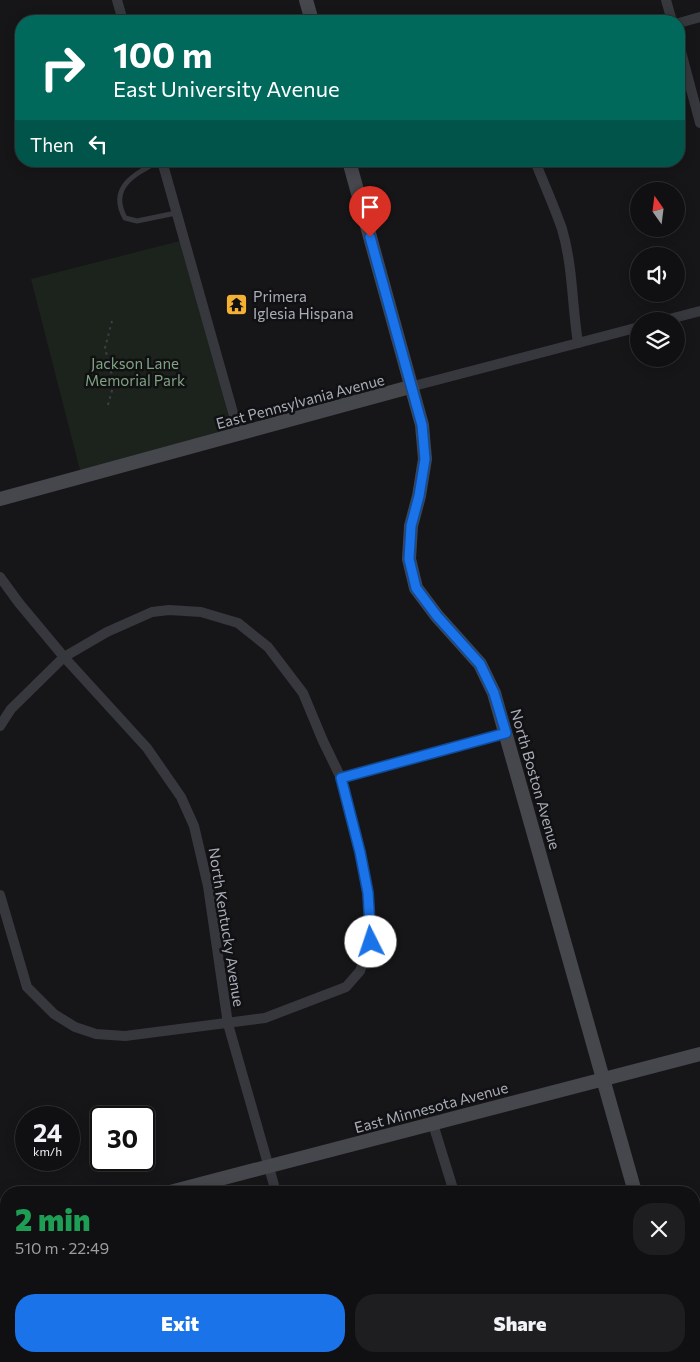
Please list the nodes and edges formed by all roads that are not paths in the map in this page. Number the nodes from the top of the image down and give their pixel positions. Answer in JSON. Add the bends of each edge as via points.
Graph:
{"nodes":[{"id":1,"x":117,"y":0,"type":"edge"},
{"id":2,"x":306,"y":0,"type":"edge"},
{"id":3,"x":666,"y":0,"type":"edge"},
{"id":4,"x":121,"y":15,"type":"edge"},
{"id":5,"x":310,"y":15,"type":"edge"},
{"id":6,"x":670,"y":15,"type":"edge"},
{"id":7,"x":700,"y":17,"type":"edge"},
{"id":8,"x":685,"y":21,"type":"edge"},
{"id":9,"x":685,"y":66,"type":"edge"},
{"id":10,"x":700,"y":122,"type":"edge"},
{"id":11,"x":149,"y":167,"type":"edge"},
{"id":12,"x":162,"y":167,"type":"edge"},
{"id":13,"x":351,"y":167,"type":"edge"},
{"id":14,"x":537,"y":167,"type":"edge"},
{"id":15,"x":177,"y":213,"type":"junction"},
{"id":16,"x":700,"y":311,"type":"edge"},
{"id":17,"x":685,"y":315,"type":"edge"},
{"id":18,"x":630,"y":329,"type":"edge"},
{"id":19,"x":578,"y":343,"type":"junction"},
{"id":20,"x":410,"y":387,"type":"junction"},
{"id":21,"x":239,"y":434,"type":"junction"},
{"id":22,"x":0,"y":499,"type":"edge"},
{"id":23,"x":0,"y":578,"type":"edge"},
{"id":24,"x":64,"y":657,"type":"junction"},
{"id":25,"x":0,"y":726,"type":"edge"},
{"id":26,"x":506,"y":733,"type":"junction"},
{"id":27,"x":341,"y":778,"type":"junction"},
{"id":28,"x":0,"y":895,"type":"edge"},
{"id":29,"x":228,"y":1024,"type":"junction"},
{"id":30,"x":700,"y":1054,"type":"edge"},
{"id":31,"x":603,"y":1079,"type":"junction"},
{"id":32,"x":434,"y":1124,"type":"junction"},
{"id":33,"x":269,"y":1167,"type":"junction"},
{"id":34,"x":194,"y":1186,"type":"edge"},
{"id":35,"x":274,"y":1186,"type":"edge"},
{"id":36,"x":452,"y":1186,"type":"edge"},
{"id":37,"x":633,"y":1186,"type":"edge"}],
"edges":[{"from":1,"to":4,"type":"street"},
{"from":2,"to":5,"type":"street"},
{"from":3,"to":6,"type":"street"},
{"from":7,"to":8,"type":"street"},
{"from":9,"to":10,"type":"street"},
{"from":11,"to":15,"type":"lane","via":[[130,178],[120,191],[119,208],[125,218],[137,221]]},
{"from":12,"to":15,"type":"street"},
{"from":13,"to":20,"type":"street","name":"North Boston Avenue"},
{"from":14,"to":19,"type":"street","via":[[562,230]]},
{"from":15,"to":21,"type":"street"},
{"from":16,"to":17,"type":"street"},
{"from":18,"to":19,"type":"street","name":"East Pennsylvania Avenue"},
{"from":19,"to":20,"type":"street","name":"East Pennsylvania Avenue"},
{"from":20,"to":21,"type":"street","name":"East Pennsylvania Avenue"},
{"from":20,"to":26,"type":"street","name":"North Boston Avenue","via":[[422,425],[425,459],[409,551],[416,588],[480,664],[494,693]]},
{"from":21,"to":22,"type":"street","name":"East Pennsylvania Avenue"},
{"from":23,"to":24,"type":"street","name":"North Kentucky Avenue"},
{"from":24,"to":25,"type":"street","via":[[11,710]]},
{"from":24,"to":27,"type":"street","via":[[107,632],[152,612],[201,612],[238,623],[268,647],[303,693]]},
{"from":24,"to":29,"type":"street","name":"North Kentucky Avenue","via":[[147,748],[181,797],[194,826],[208,886]]},
{"from":26,"to":27,"type":"street"},
{"from":26,"to":31,"type":"street","name":"North Boston Avenue"},
{"from":27,"to":29,"type":"street","via":[[368,893],[371,942],[360,971],[346,987],[265,1018]]},
{"from":28,"to":29,"type":"street","via":[[27,987],[54,1014],[76,1027],[96,1034],[125,1036]]},
{"from":29,"to":33,"type":"street","name":"North Kentucky Avenue"},
{"from":30,"to":31,"type":"street","name":"East Minnesota Avenue"},
{"from":31,"to":32,"type":"street","name":"East Minnesota Avenue"},
{"from":31,"to":37,"type":"street","name":"North Boston Avenue"},
{"from":32,"to":33,"type":"street","name":"East Minnesota Avenue"},
{"from":32,"to":36,"type":"street"},
{"from":33,"to":34,"type":"street","name":"East Minnesota Avenue"},
{"from":33,"to":35,"type":"street","name":"North Kentucky Avenue"}]}
